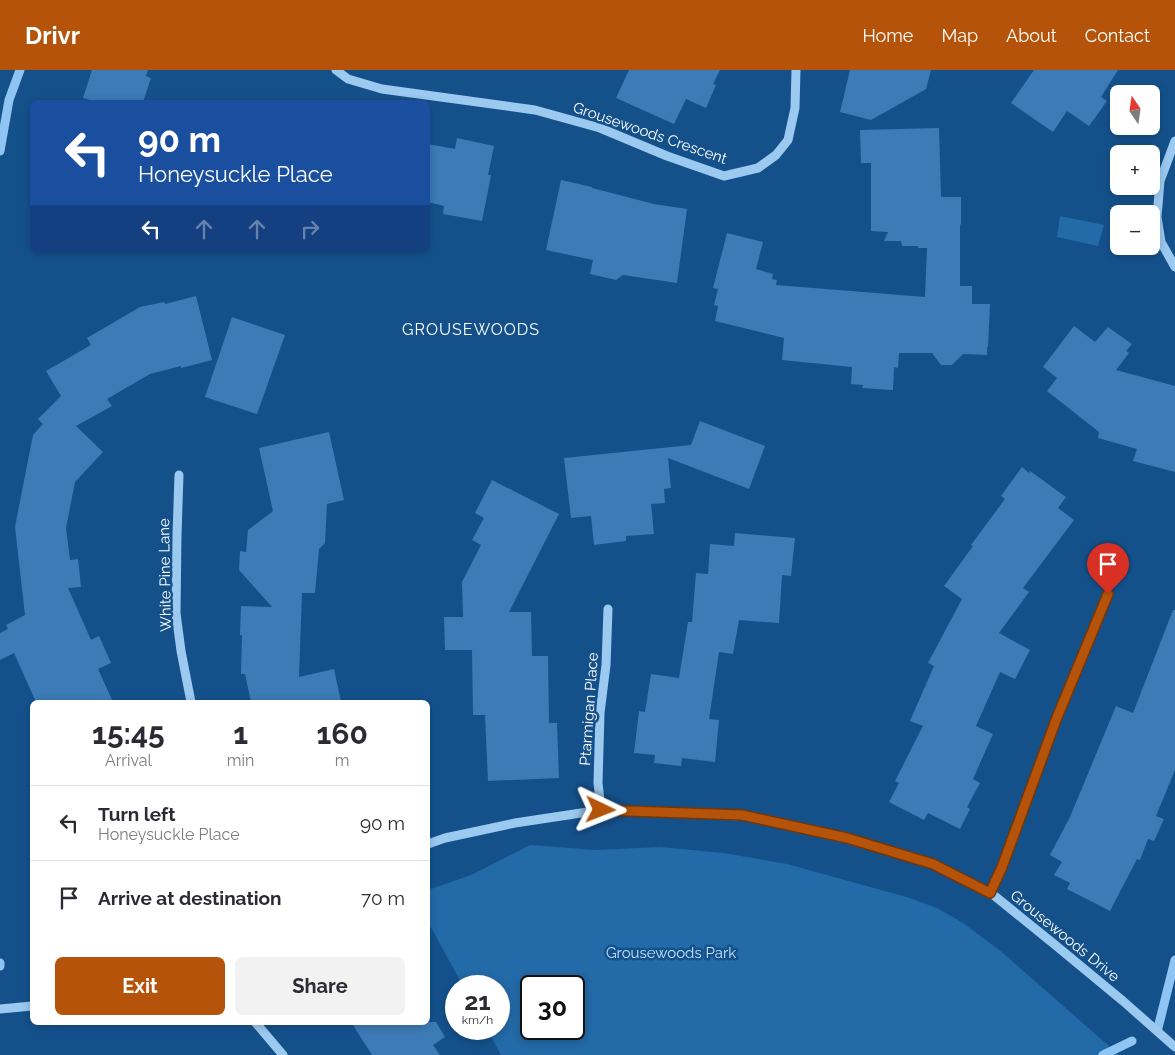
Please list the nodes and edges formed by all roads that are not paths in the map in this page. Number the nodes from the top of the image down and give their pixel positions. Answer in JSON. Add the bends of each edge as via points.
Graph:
{"nodes":[{"id":1,"x":336,"y":70,"type":"edge"},
{"id":2,"x":796,"y":70,"type":"edge"},
{"id":3,"x":1175,"y":142,"type":"edge"},
{"id":4,"x":1175,"y":267,"type":"edge"},
{"id":5,"x":179,"y":475,"type":"dead end"},
{"id":6,"x":1108,"y":594,"type":"dead end"},
{"id":7,"x":608,"y":609,"type":"dead end"},
{"id":8,"x":191,"y":700,"type":"edge"},
{"id":9,"x":601,"y":810,"type":"junction"},
{"id":10,"x":430,"y":843,"type":"edge"},
{"id":11,"x":990,"y":893,"type":"junction"},
{"id":12,"x":30,"y":1006,"type":"edge"},
{"id":13,"x":0,"y":1009,"type":"edge"},
{"id":14,"x":258,"y":1025,"type":"edge"},
{"id":15,"x":1175,"y":1048,"type":"edge"},
{"id":16,"x":283,"y":1055,"type":"edge"}],
"edges":[{"from":1,"to":2,"type":"street","name":"Grousewoods Crescent","via":[[348,79],[382,89],[535,110],[600,128],[724,176],[758,168],[776,155],[788,140],[795,108]]},
{"from":3,"to":4,"type":"street","via":[[1160,181],[1157,216],[1161,242]]},
{"from":5,"to":8,"type":"street","name":"White Pine Lane","via":[[176,614]]},
{"from":6,"to":11,"type":"street"},
{"from":7,"to":9,"type":"street","name":"Ptarmigan Place","via":[[600,723],[598,782]]},
{"from":9,"to":10,"type":"street","name":"Grousewoods Drive","via":[[515,823]]},
{"from":9,"to":11,"type":"street","name":"Grousewoods Drive","via":[[742,815],[847,838],[933,864]]},
{"from":11,"to":15,"type":"street","name":"Grousewoods Drive","via":[[1123,1001]]},
{"from":12,"to":13,"type":"street"},
{"from":14,"to":16,"type":"street"}]}
